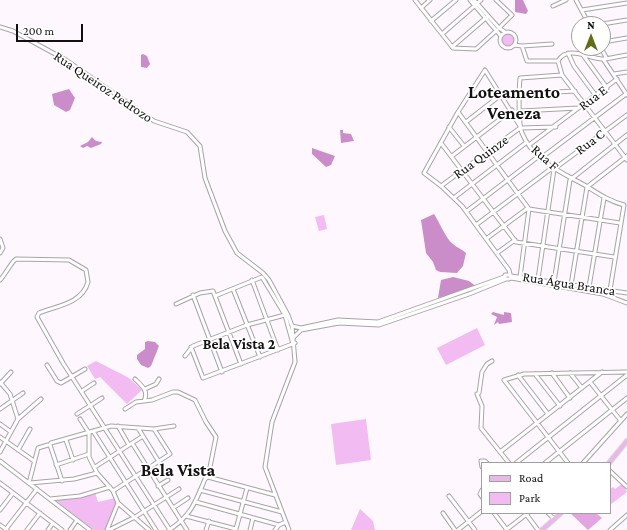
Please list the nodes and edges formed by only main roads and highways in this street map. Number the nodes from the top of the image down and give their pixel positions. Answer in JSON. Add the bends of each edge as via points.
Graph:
{"nodes":[{"id":1,"x":627,"y":441,"type":"edge"},
{"id":2,"x":610,"y":462,"type":"edge"},
{"id":3,"x":560,"y":514,"type":"edge"},
{"id":4,"x":542,"y":530,"type":"edge"}],
"edges":[{"from":1,"to":2,"type":"main road"},
{"from":3,"to":4,"type":"main road"}]}
